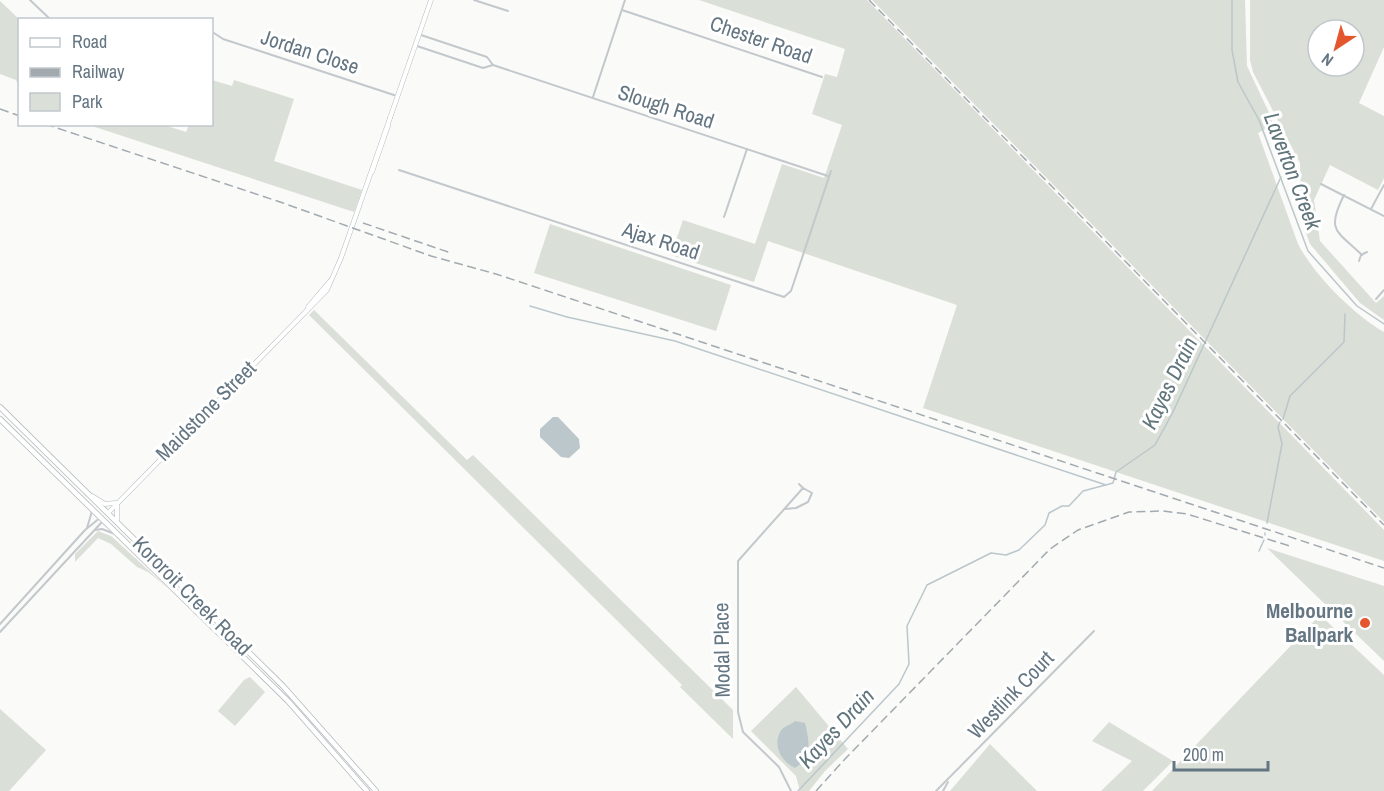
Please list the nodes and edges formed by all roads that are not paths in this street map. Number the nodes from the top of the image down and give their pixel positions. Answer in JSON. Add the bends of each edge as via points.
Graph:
{"nodes":[{"id":1,"x":30,"y":0,"type":"edge"},
{"id":2,"x":431,"y":0,"type":"edge"},
{"id":3,"x":474,"y":0,"type":"edge"},
{"id":4,"x":625,"y":0,"type":"edge"},
{"id":5,"x":486,"y":2,"type":"edge"},
{"id":6,"x":622,"y":10,"type":"junction"},
{"id":7,"x":507,"y":11,"type":"dead end"},
{"id":8,"x":49,"y":18,"type":"edge"},
{"id":9,"x":214,"y":33,"type":"dead end"},
{"id":10,"x":418,"y":34,"type":"junction"},
{"id":11,"x":414,"y":46,"type":"junction"},
{"id":12,"x":493,"y":65,"type":"junction"},
{"id":13,"x":822,"y":77,"type":"dead end"},
{"id":14,"x":397,"y":96,"type":"junction"},
{"id":15,"x":592,"y":98,"type":"junction"},
{"id":16,"x":747,"y":149,"type":"junction"},
{"id":17,"x":399,"y":170,"type":"dead end"},
{"id":18,"x":831,"y":171,"type":"dead end"},
{"id":19,"x":829,"y":177,"type":"junction"},
{"id":20,"x":1321,"y":184,"type":"dead end"},
{"id":21,"x":1384,"y":185,"type":"edge"},
{"id":22,"x":1344,"y":195,"type":"junction"},
{"id":23,"x":1371,"y":210,"type":"junction"},
{"id":24,"x":1384,"y":216,"type":"edge"},
{"id":25,"x":724,"y":217,"type":"dead end"},
{"id":26,"x":1367,"y":252,"type":"dead end"},
{"id":27,"x":1362,"y":255,"type":"junction"},
{"id":28,"x":1359,"y":261,"type":"dead end"},
{"id":29,"x":1384,"y":290,"type":"edge"},
{"id":30,"x":1376,"y":299,"type":"dead end"},
{"id":31,"x":0,"y":407,"type":"edge"},
{"id":32,"x":0,"y":419,"type":"edge"},
{"id":33,"x":799,"y":484,"type":"dead end"},
{"id":34,"x":803,"y":488,"type":"junction"},
{"id":35,"x":84,"y":490,"type":"junction"},
{"id":36,"x":117,"y":502,"type":"junction"},
{"id":37,"x":91,"y":506,"type":"junction"},
{"id":38,"x":785,"y":509,"type":"junction"},
{"id":39,"x":108,"y":513,"type":"junction"},
{"id":40,"x":103,"y":518,"type":"junction"},
{"id":41,"x":117,"y":522,"type":"junction"},
{"id":42,"x":85,"y":530,"type":"junction"},
{"id":43,"x":92,"y":531,"type":"junction"},
{"id":44,"x":126,"y":540,"type":"junction"},
{"id":45,"x":62,"y":556,"type":"junction"},
{"id":46,"x":66,"y":560,"type":"junction"},
{"id":47,"x":22,"y":599,"type":"junction"},
{"id":48,"x":196,"y":599,"type":"junction"},
{"id":49,"x":27,"y":603,"type":"junction"},
{"id":50,"x":190,"y":604,"type":"junction"},
{"id":51,"x":0,"y":624,"type":"edge"},
{"id":52,"x":1094,"y":631,"type":"dead end"},
{"id":53,"x":0,"y":632,"type":"edge"},
{"id":54,"x":258,"y":662,"type":"junction"},
{"id":55,"x":254,"y":667,"type":"junction"},
{"id":56,"x":949,"y":780,"type":"junction"},
{"id":57,"x":367,"y":791,"type":"edge"},
{"id":58,"x":376,"y":791,"type":"edge"},
{"id":59,"x":790,"y":791,"type":"edge"},
{"id":60,"x":936,"y":791,"type":"edge"},
{"id":61,"x":943,"y":791,"type":"edge"}],
"edges":[{"from":1,"to":8,"type":"street"},
{"from":2,"to":10,"type":"main road","name":"Maidstone Street"},
{"from":3,"to":5,"type":"street"},
{"from":4,"to":6,"type":"street"},
{"from":5,"to":7,"type":"street"},
{"from":6,"to":13,"type":"street","name":"Chester Road"},
{"from":6,"to":15,"type":"street"},
{"from":9,"to":14,"type":"street","name":"Jordan Close"},
{"from":10,"to":11,"type":"main road","name":"Maidstone Street"},
{"from":10,"to":12,"type":"street","name":"Slough Road","via":[[487,57]]},
{"from":11,"to":12,"type":"street","name":"Slough Road","via":[[483,68]]},
{"from":11,"to":14,"type":"main road","name":"Maidstone Street"},
{"from":12,"to":15,"type":"street","name":"Slough Road"},
{"from":14,"to":36,"type":"main road","name":"Maidstone Street","via":[[337,268],[306,310]]},
{"from":15,"to":16,"type":"street","name":"Slough Road"},
{"from":16,"to":19,"type":"street","name":"Slough Road"},
{"from":16,"to":25,"type":"street"},
{"from":17,"to":19,"type":"street","name":"Ajax Road","via":[[784,297],[791,291]]},
{"from":18,"to":19,"type":"street","name":"Ajax Road"},
{"from":20,"to":22,"type":"street"},
{"from":21,"to":23,"type":"street"},
{"from":22,"to":23,"type":"street"},
{"from":22,"to":27,"type":"street","via":[[1334,224]]},
{"from":23,"to":24,"type":"street"},
{"from":26,"to":27,"type":"street"},
{"from":27,"to":28,"type":"street"},
{"from":29,"to":30,"type":"street"},
{"from":31,"to":35,"type":"main road","name":"Kororoit Creek Road"},
{"from":32,"to":37,"type":"main road","name":"Kororoit Creek Road"},
{"from":33,"to":34,"type":"street"},
{"from":34,"to":38,"type":"street","name":"Modal Place"},
{"from":34,"to":38,"type":"street","name":"Modal Place","via":[[812,493],[808,502]]},
{"from":35,"to":36,"type":"main road","via":[[105,504]]},
{"from":35,"to":39,"type":"main road","name":"Kororoit Creek Road"},
{"from":36,"to":39,"type":"main road","name":"Maidstone Street"},
{"from":36,"to":41,"type":"main road"},
{"from":37,"to":40,"type":"main road","name":"Kororoit Creek Road"},
{"from":37,"to":42,"type":"street","via":[[92,517]]},
{"from":38,"to":59,"type":"street","name":"Modal Place","via":[[738,561],[738,712],[743,732],[778,766]]},
{"from":39,"to":40,"type":"main road"},
{"from":39,"to":41,"type":"main road","name":"Kororoit Creek Road"},
{"from":40,"to":42,"type":"street"},
{"from":40,"to":43,"type":"street"},
{"from":40,"to":44,"type":"main road","name":"Kororoit Creek Road"},
{"from":41,"to":48,"type":"main road","name":"Kororoit Creek Road"},
{"from":42,"to":45,"type":"street"},
{"from":43,"to":44,"type":"street","via":[[105,530]]},
{"from":43,"to":46,"type":"street"},
{"from":44,"to":50,"type":"main road","name":"Kororoit Creek Road"},
{"from":45,"to":46,"type":"street"},
{"from":45,"to":47,"type":"street"},
{"from":46,"to":49,"type":"street"},
{"from":47,"to":49,"type":"street"},
{"from":47,"to":51,"type":"street"},
{"from":48,"to":50,"type":"main road"},
{"from":48,"to":54,"type":"main road","name":"Kororoit Creek Road"},
{"from":49,"to":53,"type":"street"},
{"from":50,"to":55,"type":"main road","name":"Kororoit Creek Road"},
{"from":52,"to":56,"type":"street","name":"Westlink Court"},
{"from":54,"to":55,"type":"main road"},
{"from":54,"to":58,"type":"main road","name":"Kororoit Creek Road","via":[[298,701]]},
{"from":55,"to":57,"type":"main road","name":"Kororoit Creek Road"},
{"from":56,"to":60,"type":"street","name":"Westlink Court"},
{"from":56,"to":61,"type":"street","name":"Westlink Court"}]}
